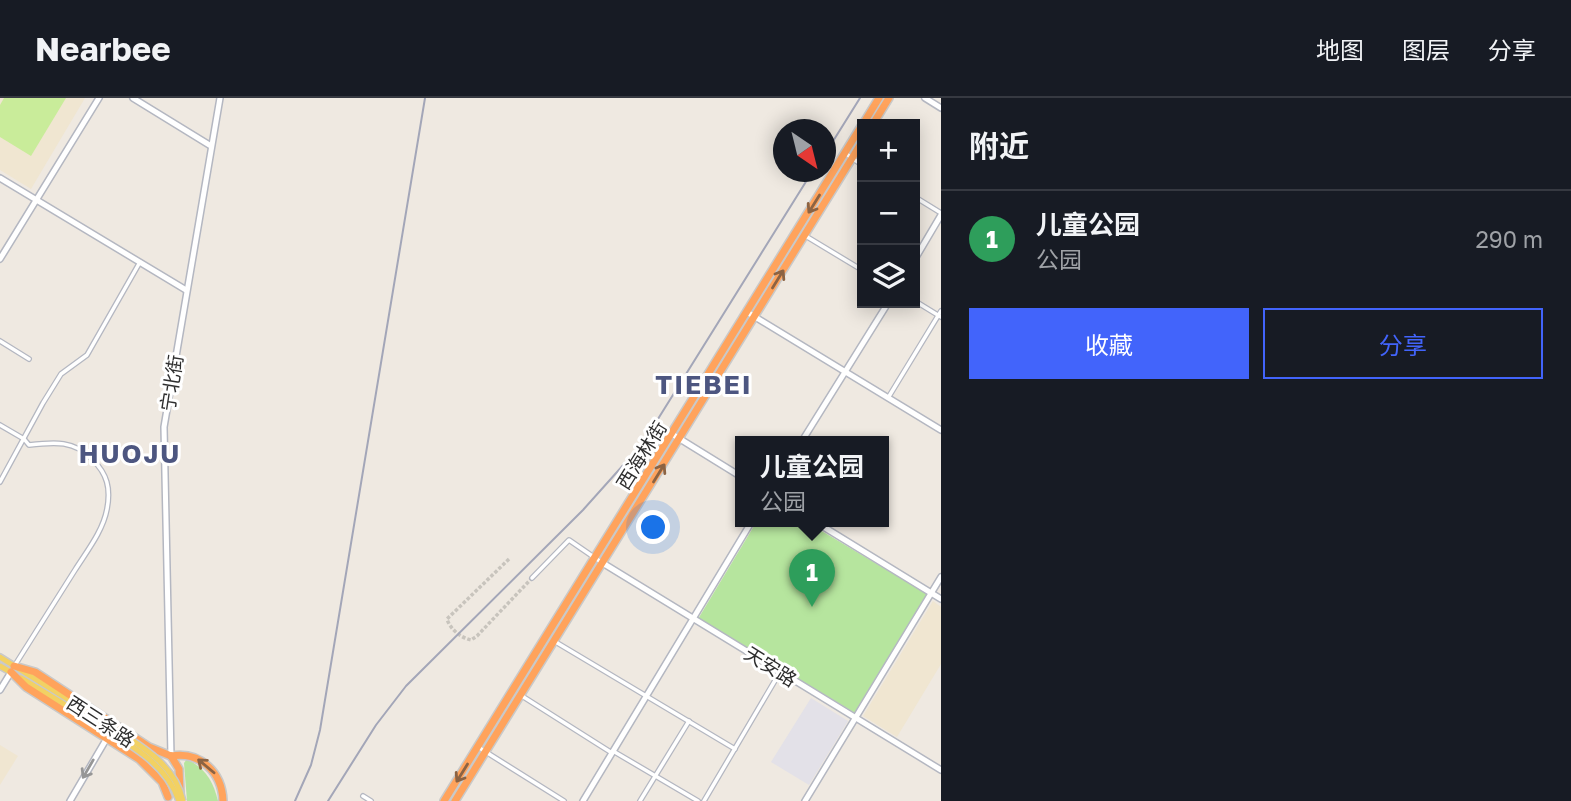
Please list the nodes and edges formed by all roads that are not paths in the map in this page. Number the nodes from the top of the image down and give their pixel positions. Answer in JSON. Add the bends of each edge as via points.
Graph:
{"nodes":[{"id":1,"x":99,"y":98,"type":"edge"},
{"id":2,"x":133,"y":98,"type":"edge"},
{"id":3,"x":220,"y":98,"type":"edge"},
{"id":4,"x":879,"y":98,"type":"edge"},
{"id":5,"x":889,"y":98,"type":"edge"},
{"id":6,"x":925,"y":98,"type":"edge"},
{"id":7,"x":941,"y":108,"type":"edge"},
{"id":8,"x":866,"y":119,"type":"edge"},
{"id":9,"x":876,"y":119,"type":"edge"},
{"id":10,"x":857,"y":133,"type":"edge"},
{"id":11,"x":211,"y":146,"type":"junction"},
{"id":12,"x":857,"y":150,"type":"edge"},
{"id":13,"x":845,"y":153,"type":"junction"},
{"id":14,"x":852,"y":158,"type":"junction"},
{"id":15,"x":857,"y":161,"type":"edge"},
{"id":16,"x":0,"y":178,"type":"edge"},
{"id":17,"x":36,"y":200,"type":"junction"},
{"id":18,"x":920,"y":200,"type":"edge"},
{"id":19,"x":941,"y":214,"type":"edge"},
{"id":20,"x":801,"y":233,"type":"junction"},
{"id":21,"x":920,"y":250,"type":"edge"},
{"id":22,"x":0,"y":259,"type":"edge"},
{"id":23,"x":139,"y":262,"type":"junction"},
{"id":24,"x":857,"y":267,"type":"edge"},
{"id":25,"x":186,"y":290,"type":"junction"},
{"id":26,"x":920,"y":304,"type":"edge"},
{"id":27,"x":885,"y":308,"type":"edge"},
{"id":28,"x":747,"y":312,"type":"junction"},
{"id":29,"x":940,"y":315,"type":"edge"},
{"id":30,"x":755,"y":316,"type":"junction"},
{"id":31,"x":0,"y":341,"type":"edge"},
{"id":32,"x":29,"y":359,"type":"dead end"},
{"id":33,"x":845,"y":371,"type":"junction"},
{"id":34,"x":888,"y":398,"type":"junction"},
{"id":35,"x":0,"y":425,"type":"edge"},
{"id":36,"x":941,"y":430,"type":"edge"},
{"id":37,"x":672,"y":435,"type":"junction"},
{"id":38,"x":805,"y":436,"type":"edge"},
{"id":39,"x":24,"y":439,"type":"junction"},
{"id":40,"x":680,"y":439,"type":"junction"},
{"id":41,"x":735,"y":473,"type":"edge"},
{"id":42,"x":0,"y":482,"type":"edge"},
{"id":43,"x":748,"y":527,"type":"edge"},
{"id":44,"x":824,"y":527,"type":"edge"},
{"id":45,"x":598,"y":560,"type":"junction"},
{"id":46,"x":941,"y":577,"type":"edge"},
{"id":47,"x":532,"y":579,"type":"tunnel mouth"},
{"id":48,"x":931,"y":593,"type":"junction"},
{"id":49,"x":941,"y":599,"type":"edge"},
{"id":50,"x":694,"y":619,"type":"junction"},
{"id":51,"x":554,"y":640,"type":"junction"},
{"id":52,"x":0,"y":657,"type":"edge"},
{"id":53,"x":0,"y":666,"type":"edge"},
{"id":54,"x":13,"y":669,"type":"junction"},
{"id":55,"x":780,"y":672,"type":"junction"},
{"id":56,"x":0,"y":690,"type":"edge"},
{"id":57,"x":520,"y":695,"type":"junction"},
{"id":58,"x":647,"y":695,"type":"junction"},
{"id":59,"x":857,"y":719,"type":"junction"},
{"id":60,"x":689,"y":721,"type":"junction"},
{"id":61,"x":107,"y":738,"type":"junction"},
{"id":62,"x":482,"y":749,"type":"junction"},
{"id":63,"x":735,"y":749,"type":"junction"},
{"id":64,"x":613,"y":752,"type":"junction"},
{"id":65,"x":172,"y":757,"type":"junction"},
{"id":66,"x":941,"y":771,"type":"edge"},
{"id":67,"x":656,"y":776,"type":"junction"},
{"id":68,"x":363,"y":796,"type":"dead end"},
{"id":69,"x":167,"y":799,"type":"edge"},
{"id":70,"x":223,"y":800,"type":"edge"},
{"id":71,"x":70,"y":801,"type":"edge"},
{"id":72,"x":180,"y":801,"type":"edge"},
{"id":73,"x":371,"y":801,"type":"edge"},
{"id":74,"x":444,"y":801,"type":"edge"},
{"id":75,"x":455,"y":801,"type":"edge"},
{"id":76,"x":564,"y":801,"type":"edge"},
{"id":77,"x":583,"y":801,"type":"edge"},
{"id":78,"x":640,"y":801,"type":"edge"},
{"id":79,"x":698,"y":801,"type":"edge"},
{"id":80,"x":704,"y":801,"type":"edge"},
{"id":81,"x":805,"y":801,"type":"edge"}],
"edges":[{"from":1,"to":17,"type":"street"},
{"from":2,"to":11,"type":"street"},
{"from":3,"to":11,"type":"street","name":"宁北街"},
{"from":4,"to":8,"type":"highway","name":"西海林街"},
{"from":5,"to":9,"type":"highway"},
{"from":6,"to":7,"type":"street"},
{"from":10,"to":13,"type":"highway","name":"西海林街"},
{"from":11,"to":25,"type":"street","name":"宁北街"},
{"from":12,"to":14,"type":"highway","name":"西海林街"},
{"from":13,"to":14,"type":"street"},
{"from":13,"to":20,"type":"highway","name":"西海林街","one_way":true},
{"from":14,"to":15,"type":"street"},
{"from":14,"to":20,"type":"highway","name":"西海林街"},
{"from":16,"to":17,"type":"street"},
{"from":17,"to":22,"type":"street"},
{"from":17,"to":23,"type":"street"},
{"from":18,"to":19,"type":"street"},
{"from":19,"to":21,"type":"street"},
{"from":20,"to":24,"type":"street"},
{"from":20,"to":28,"type":"highway","name":"西海林街"},
{"from":30,"to":20,"type":"highway","name":"西海林街","one_way":true},
{"from":23,"to":25,"type":"street"},
{"from":23,"to":39,"type":"street","via":[[87,355],[61,374]]},
{"from":25,"to":65,"type":"street","name":"宁北街","via":[[164,427]]},
{"from":26,"to":29,"type":"street"},
{"from":27,"to":33,"type":"street"},
{"from":28,"to":30,"type":"street"},
{"from":28,"to":37,"type":"highway","name":"西海林街"},
{"from":29,"to":34,"type":"street"},
{"from":30,"to":33,"type":"street"},
{"from":30,"to":40,"type":"highway","name":"西海林街"},
{"from":31,"to":32,"type":"street"},
{"from":33,"to":34,"type":"street"},
{"from":33,"to":38,"type":"street"},
{"from":34,"to":36,"type":"street"},
{"from":35,"to":39,"type":"street"},
{"from":37,"to":40,"type":"street"},
{"from":37,"to":45,"type":"highway","name":"西海林街"},
{"from":39,"to":42,"type":"street"},
{"from":39,"to":54,"type":"street","via":[[29,445],[72,444],[104,472],[108,489],[107,509],[97,535]]},
{"from":40,"to":41,"type":"street"},
{"from":45,"to":40,"type":"highway","name":"西海林街","one_way":true},
{"from":43,"to":50,"type":"street"},
{"from":44,"to":48,"type":"street"},
{"from":45,"to":47,"type":"street","via":[[569,540]]},
{"from":45,"to":50,"type":"street","name":"天安路"},
{"from":45,"to":51,"type":"highway","name":"西海林街"},
{"from":45,"to":62,"type":"highway","name":"西海林街"},
{"from":46,"to":48,"type":"street"},
{"from":48,"to":49,"type":"street"},
{"from":48,"to":59,"type":"street"},
{"from":50,"to":55,"type":"street","name":"天安路"},
{"from":50,"to":58,"type":"street"},
{"from":51,"to":57,"type":"highway","name":"西海林街"},
{"from":51,"to":58,"type":"street"},
{"from":52,"to":54,"type":"main road","name":"西三条路"},
{"from":53,"to":54,"type":"main road","name":"西三条路"},
{"from":54,"to":56,"type":"street"},
{"from":54,"to":61,"type":"highway","via":[[26,687]]},
{"from":54,"to":65,"type":"highway","via":[[35,672],[149,747]]},
{"from":54,"to":72,"type":"main road","name":"西三条路","bridge":true,"via":[[164,765],[176,781]]},
{"from":55,"to":59,"type":"street","name":"天安路"},
{"from":55,"to":63,"type":"street"},
{"from":57,"to":62,"type":"highway","name":"西海林街"},
{"from":57,"to":64,"type":"street"},
{"from":58,"to":60,"type":"street"},
{"from":58,"to":64,"type":"street"},
{"from":59,"to":66,"type":"street","name":"天安路"},
{"from":59,"to":81,"type":"street"},
{"from":60,"to":63,"type":"street"},
{"from":60,"to":67,"type":"street"},
{"from":61,"to":69,"type":"highway","via":[[154,771]]},
{"from":61,"to":71,"type":"street","one_way":true},
{"from":62,"to":74,"type":"highway","name":"西海林街","one_way":true},
{"from":62,"to":75,"type":"highway","name":"西海林街"},
{"from":62,"to":76,"type":"street"},
{"from":63,"to":80,"type":"street"},
{"from":64,"to":67,"type":"street"},
{"from":64,"to":77,"type":"street"},
{"from":65,"to":69,"type":"highway"},
{"from":70,"to":65,"type":"highway","one_way":true,"via":[[210,768],[191,755]]},
{"from":65,"to":72,"type":"highway","via":[[180,776]]},
{"from":67,"to":78,"type":"street"},
{"from":67,"to":79,"type":"street"},
{"from":68,"to":73,"type":"street"}]}
